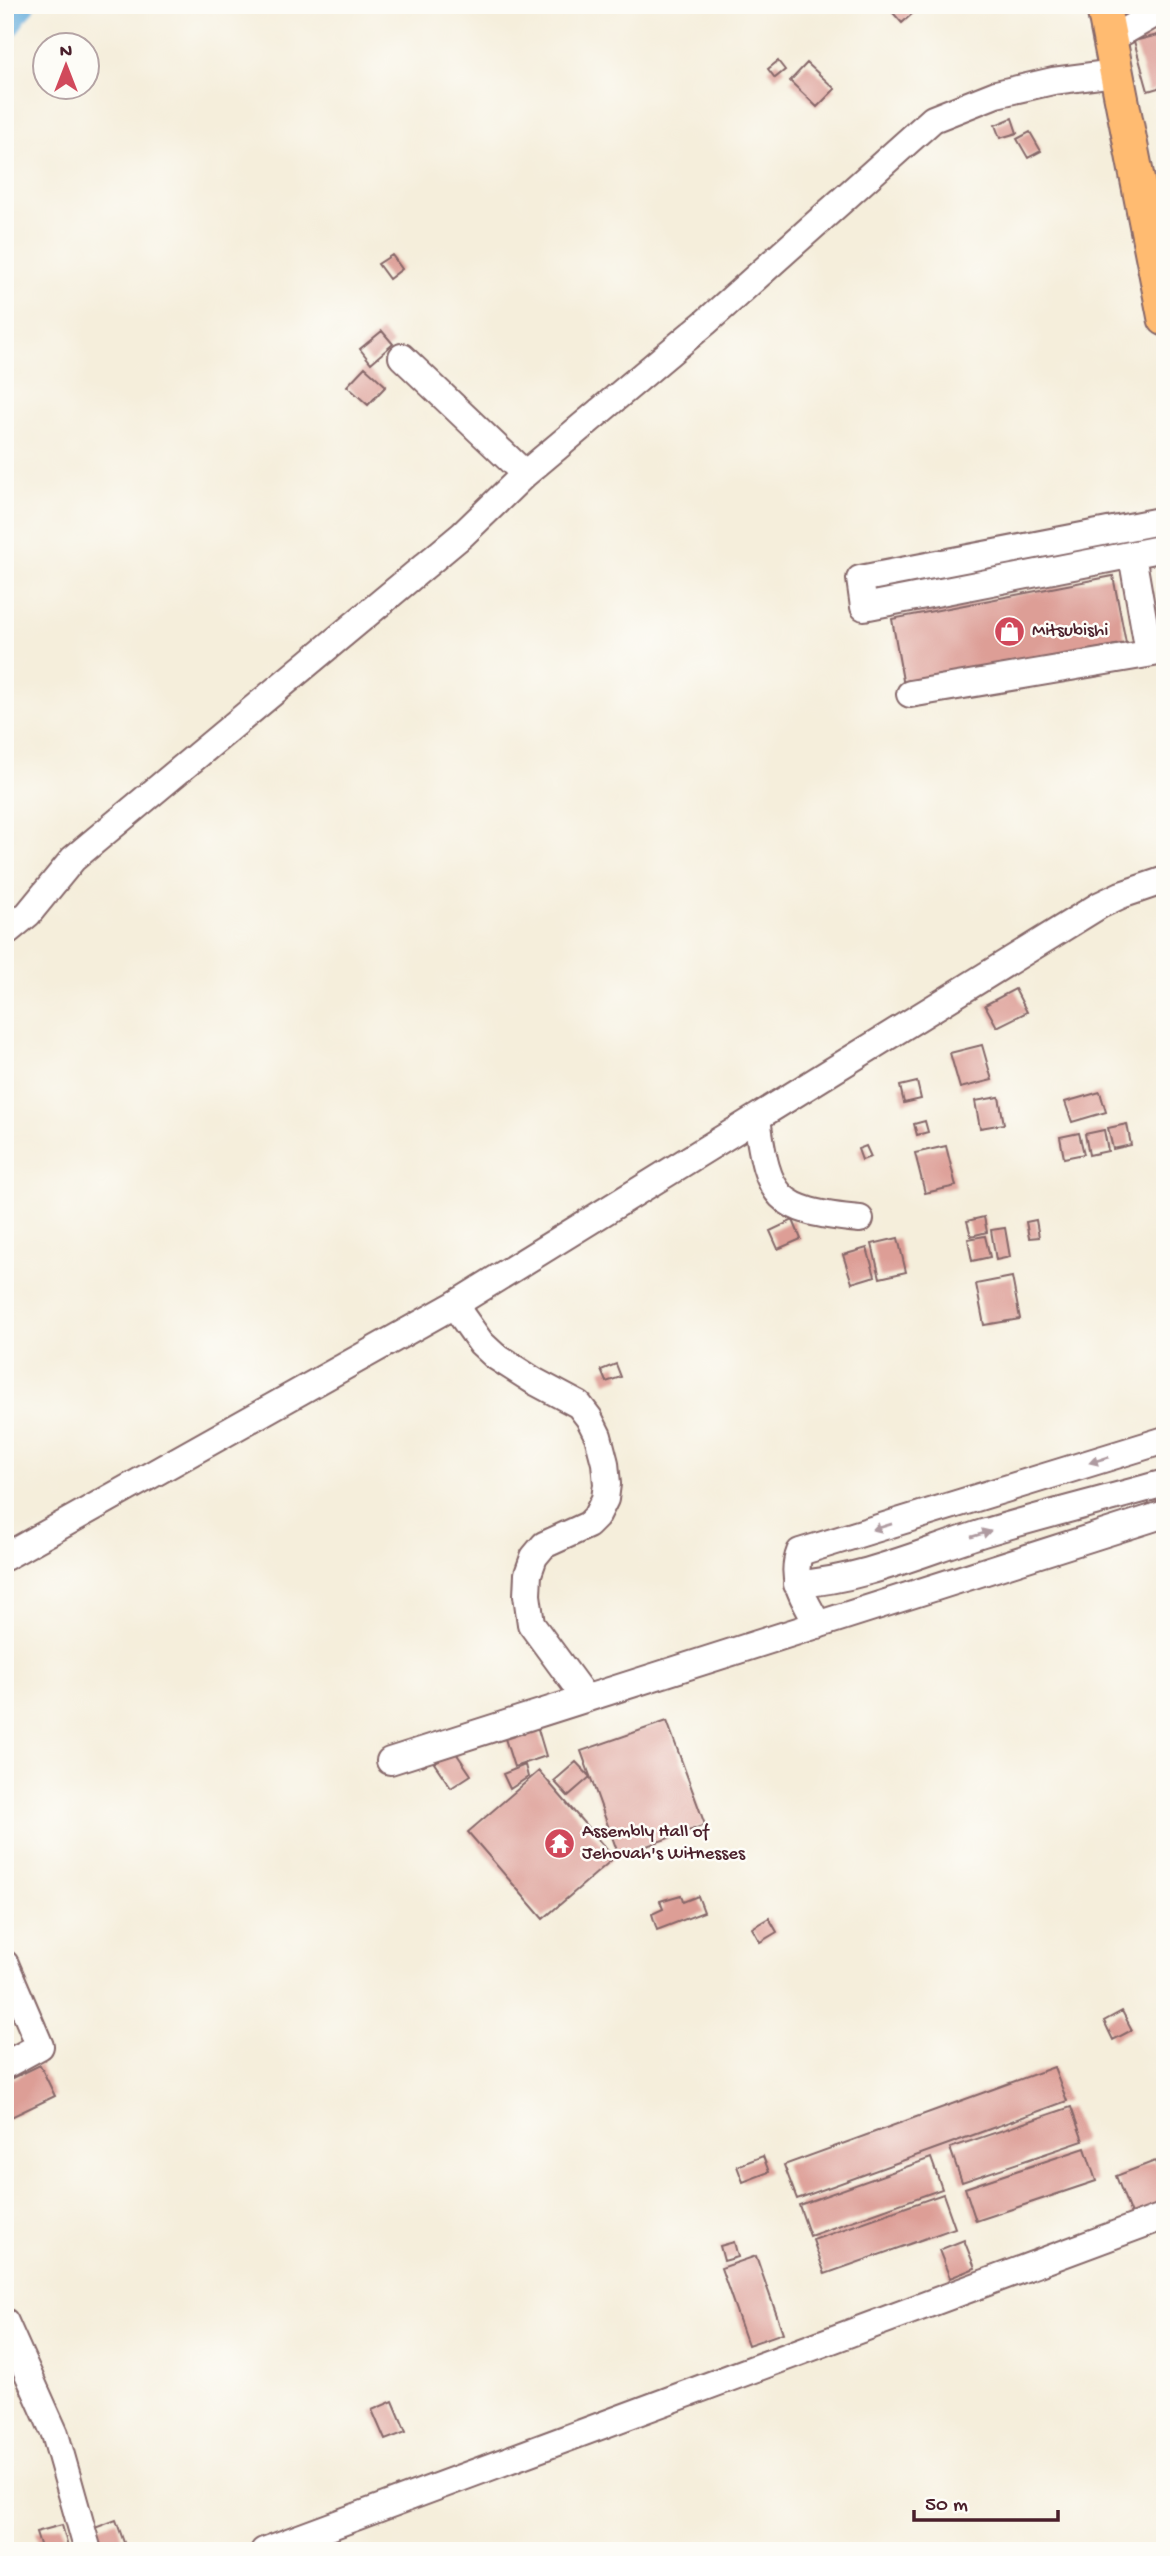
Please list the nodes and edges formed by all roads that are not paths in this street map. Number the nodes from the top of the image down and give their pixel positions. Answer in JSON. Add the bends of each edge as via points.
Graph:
{"nodes":[{"id":1,"x":1102,"y":5,"type":"edge"},
{"id":2,"x":1165,"y":8,"type":"edge"},
{"id":3,"x":1109,"y":40,"type":"junction"},
{"id":4,"x":1115,"y":73,"type":"junction"},
{"id":5,"x":1165,"y":319,"type":"edge"},
{"id":6,"x":402,"y":356,"type":"dead end"},
{"id":7,"x":525,"y":474,"type":"junction"},
{"id":8,"x":1165,"y":520,"type":"edge"},
{"id":9,"x":1115,"y":530,"type":"junction"},
{"id":10,"x":1165,"y":548,"type":"edge"},
{"id":11,"x":988,"y":554,"type":"junction"},
{"id":12,"x":1126,"y":556,"type":"junction"},
{"id":13,"x":993,"y":582,"type":"junction"},
{"id":14,"x":1157,"y":652,"type":"edge"},
{"id":15,"x":910,"y":694,"type":"dead end"},
{"id":16,"x":1165,"y":880,"type":"edge"},
{"id":17,"x":5,"y":933,"type":"edge"},
{"id":18,"x":757,"y":1118,"type":"junction"},
{"id":19,"x":860,"y":1219,"type":"dead end"},
{"id":20,"x":454,"y":1306,"type":"junction"},
{"id":21,"x":1165,"y":1440,"type":"edge"},
{"id":22,"x":1165,"y":1483,"type":"edge"},
{"id":23,"x":1165,"y":1514,"type":"edge"},
{"id":24,"x":5,"y":1557,"type":"edge"},
{"id":25,"x":797,"y":1584,"type":"junction"},
{"id":26,"x":818,"y":1625,"type":"junction"},
{"id":27,"x":586,"y":1699,"type":"junction"},
{"id":28,"x":390,"y":1761,"type":"dead end"},
{"id":29,"x":5,"y":1964,"type":"edge"},
{"id":30,"x":5,"y":2065,"type":"edge"},
{"id":31,"x":1165,"y":2216,"type":"edge"},
{"id":32,"x":5,"y":2322,"type":"edge"},
{"id":33,"x":88,"y":2551,"type":"edge"},
{"id":34,"x":264,"y":2551,"type":"edge"}],
"edges":[{"from":1,"to":3,"type":"main road"},
{"from":2,"to":3,"type":"street"},
{"from":3,"to":4,"type":"main road"},
{"from":4,"to":5,"type":"main road"},
{"from":4,"to":7,"type":"street","via":[[996,94],[933,119],[706,322]]},
{"from":6,"to":7,"type":"street"},
{"from":7,"to":17,"type":"street","via":[[462,535],[73,859]]},
{"from":8,"to":9,"type":"street"},
{"from":9,"to":11,"type":"street"},
{"from":9,"to":12,"type":"street"},
{"from":10,"to":12,"type":"street"},
{"from":11,"to":13,"type":"street"},
{"from":11,"to":13,"type":"street","via":[[860,579],[864,607]]},
{"from":12,"to":13,"type":"street"},
{"from":12,"to":14,"type":"street"},
{"from":14,"to":15,"type":"street"},
{"from":16,"to":18,"type":"street","via":[[1100,905]]},
{"from":18,"to":19,"type":"street","via":[[767,1176],[775,1192],[808,1211]]},
{"from":18,"to":20,"type":"street"},
{"from":20,"to":24,"type":"street"},
{"from":20,"to":27,"type":"street","via":[[495,1356],[579,1405],[598,1436],[605,1463],[605,1499],[588,1525],[544,1545],[534,1557],[527,1595],[531,1624]]},
{"from":21,"to":25,"type":"street","one_way":true,"via":[[800,1552],[794,1566]]},
{"from":25,"to":22,"type":"street","one_way":true,"via":[[900,1561]]},
{"from":23,"to":26,"type":"street"},
{"from":25,"to":26,"type":"street"},
{"from":26,"to":27,"type":"street"},
{"from":27,"to":28,"type":"street"},
{"from":29,"to":30,"type":"street","via":[[40,2046]]},
{"from":31,"to":34,"type":"street"},
{"from":32,"to":33,"type":"street","via":[[55,2434]]}]}
